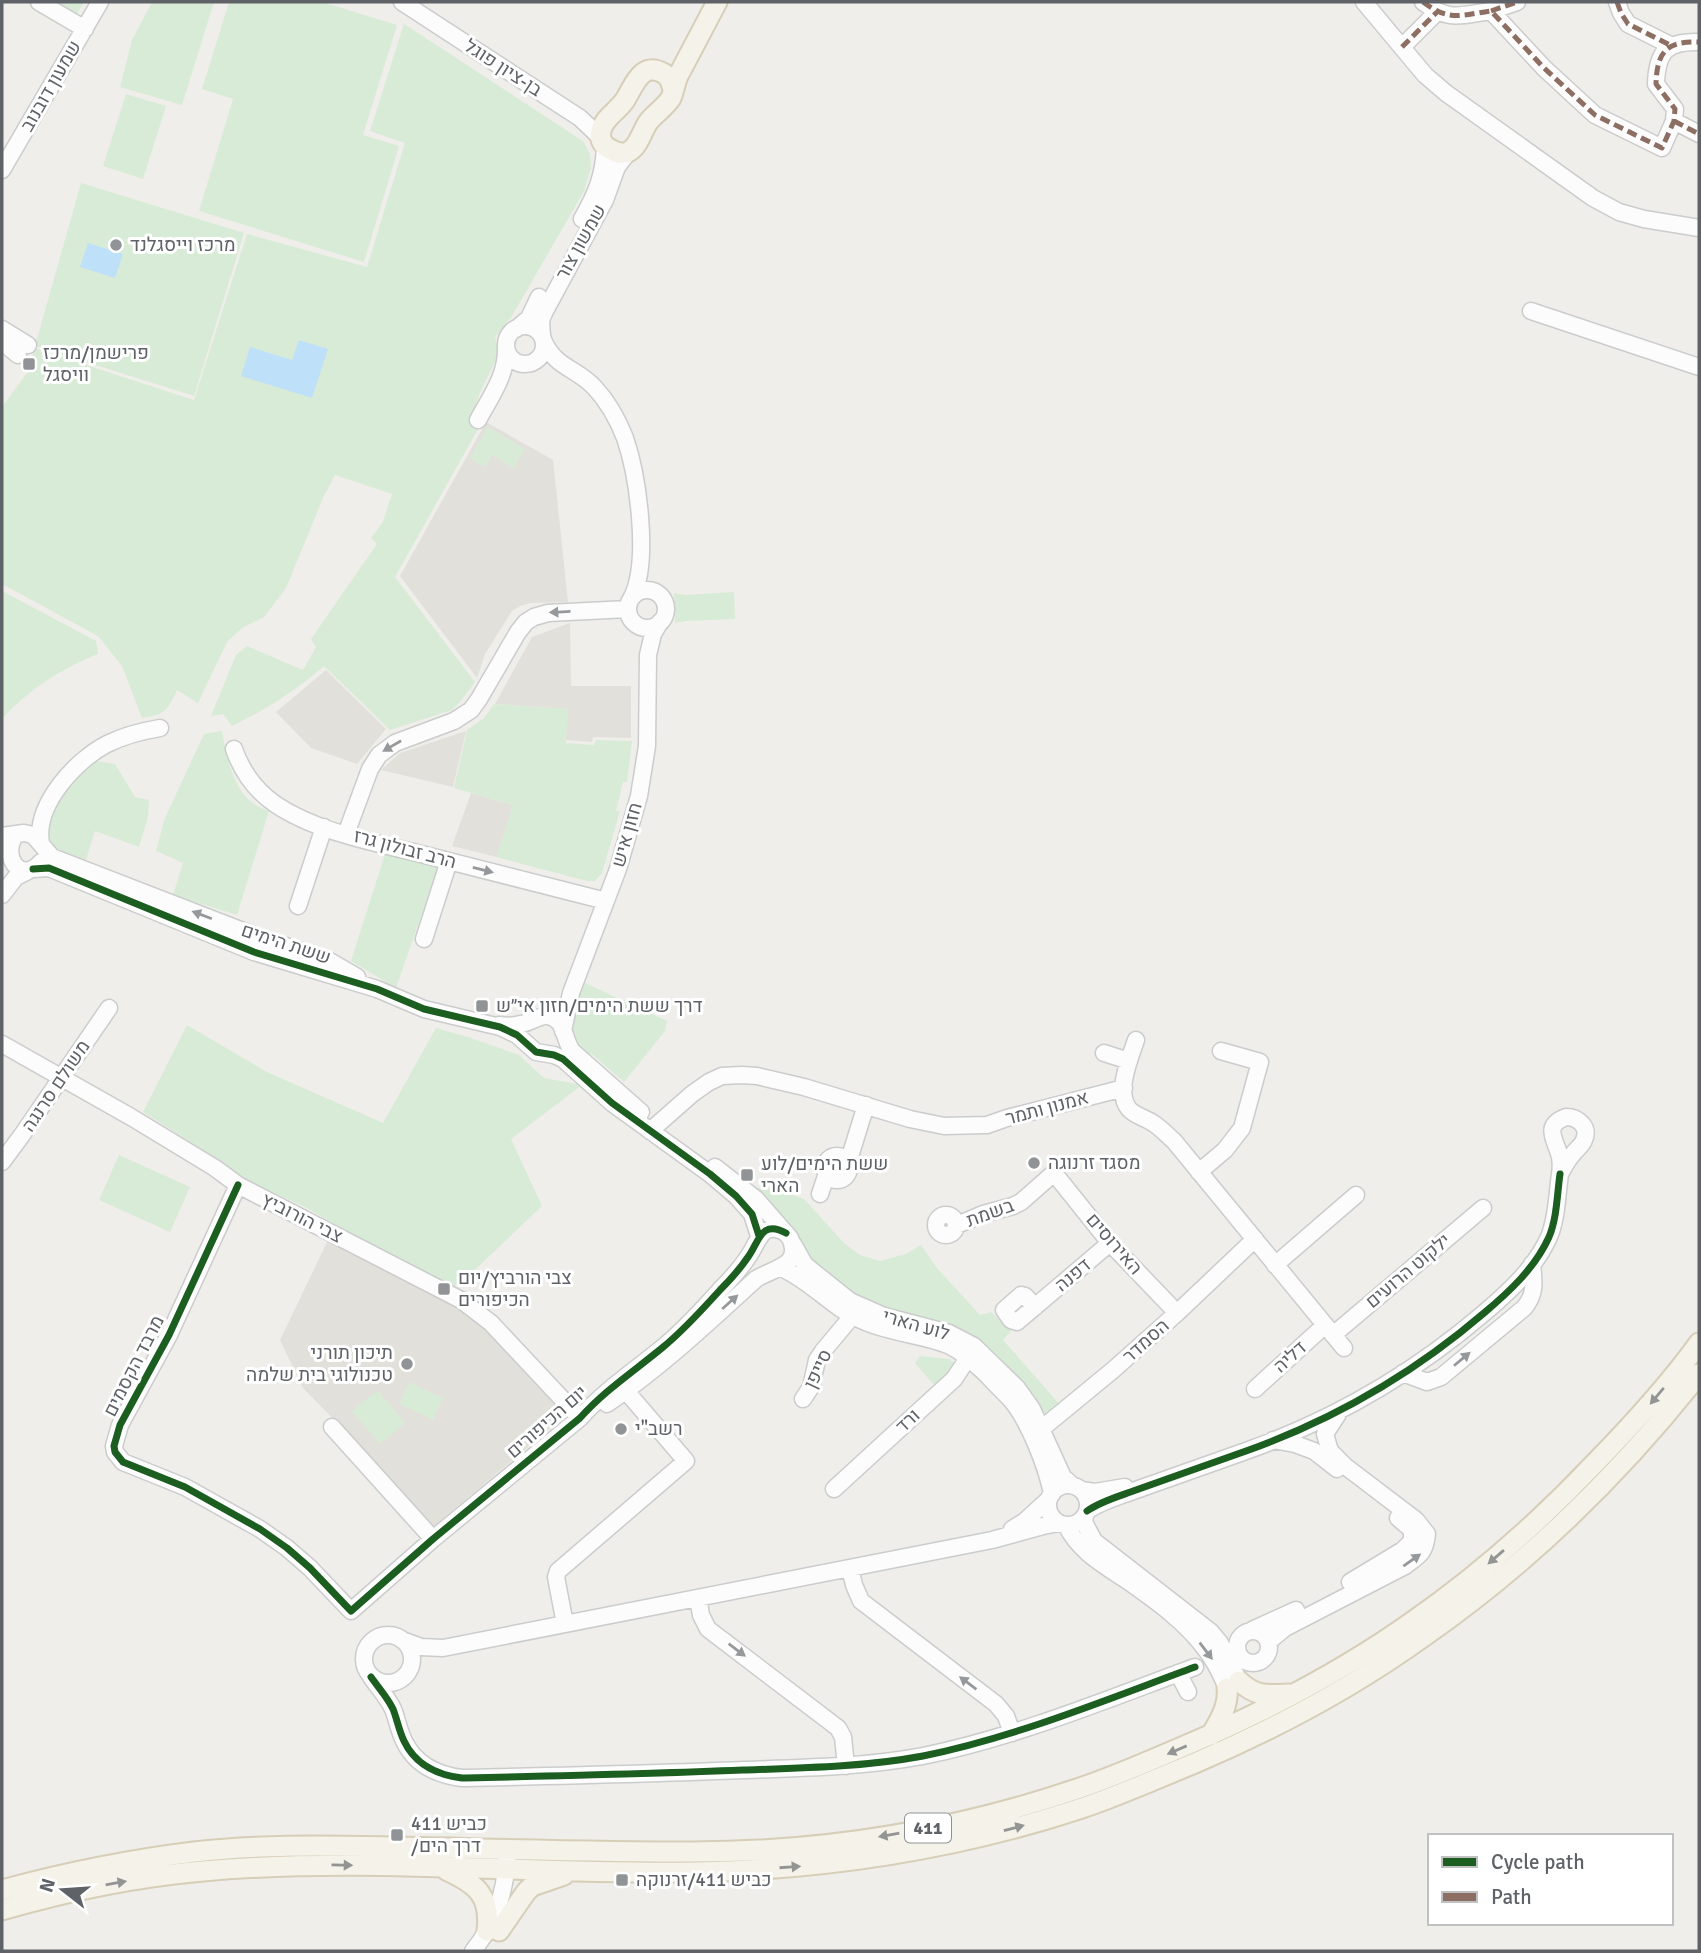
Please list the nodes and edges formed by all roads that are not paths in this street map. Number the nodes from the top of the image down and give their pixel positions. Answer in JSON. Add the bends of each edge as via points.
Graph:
{"nodes":[{"id":1,"x":39,"y":2,"type":"edge"},
{"id":2,"x":89,"y":2,"type":"edge"},
{"id":3,"x":100,"y":2,"type":"edge"},
{"id":4,"x":402,"y":2,"type":"edge"},
{"id":5,"x":420,"y":2,"type":"edge"},
{"id":6,"x":702,"y":2,"type":"edge"},
{"id":7,"x":717,"y":2,"type":"edge"},
{"id":8,"x":1364,"y":2,"type":"edge"},
{"id":9,"x":1423,"y":2,"type":"edge"},
{"id":10,"x":1517,"y":2,"type":"edge"},
{"id":11,"x":1617,"y":2,"type":"edge"},
{"id":12,"x":1490,"y":11,"type":"junction"},
{"id":13,"x":1437,"y":12,"type":"junction"},
{"id":14,"x":80,"y":26,"type":"junction"},
{"id":15,"x":1699,"y":43,"type":"edge"},
{"id":16,"x":1670,"y":46,"type":"junction"},
{"id":17,"x":1402,"y":47,"type":"junction"},
{"id":18,"x":656,"y":71,"type":"junction"},
{"id":19,"x":673,"y":91,"type":"junction"},
{"id":20,"x":614,"y":112,"type":"junction"},
{"id":21,"x":1674,"y":121,"type":"junction"},
{"id":22,"x":1699,"y":134,"type":"edge"},
{"id":23,"x":603,"y":142,"type":"junction"},
{"id":24,"x":629,"y":151,"type":"junction"},
{"id":25,"x":2,"y":153,"type":"edge"},
{"id":26,"x":2,"y":170,"type":"edge"},
{"id":27,"x":1699,"y":228,"type":"edge"},
{"id":28,"x":1531,"y":310,"type":"dead end"},
{"id":29,"x":2,"y":329,"type":"edge"},
{"id":30,"x":516,"y":329,"type":"junction"},
{"id":31,"x":543,"y":339,"type":"junction"},
{"id":32,"x":2,"y":342,"type":"edge"},
{"id":33,"x":506,"y":347,"type":"junction"},
{"id":34,"x":528,"y":364,"type":"junction"},
{"id":35,"x":1699,"y":367,"type":"edge"},
{"id":36,"x":566,"y":368,"type":"junction"},
{"id":37,"x":501,"y":378,"type":"junction"},
{"id":38,"x":478,"y":420,"type":"dead end"},
{"id":39,"x":641,"y":552,"type":"junction"},
{"id":40,"x":658,"y":593,"type":"junction"},
{"id":41,"x":631,"y":609,"type":"junction"},
{"id":42,"x":660,"y":622,"type":"junction"},
{"id":43,"x":647,"y":686,"type":"junction"},
{"id":44,"x":160,"y":728,"type":"dead end"},
{"id":45,"x":234,"y":750,"type":"dead end"},
{"id":46,"x":43,"y":815,"type":"junction"},
{"id":47,"x":324,"y":827,"type":"junction"},
{"id":48,"x":346,"y":834,"type":"junction"},
{"id":49,"x":13,"y":835,"type":"edge"},
{"id":50,"x":42,"y":844,"type":"junction"},
{"id":51,"x":5,"y":855,"type":"edge"},
{"id":52,"x":449,"y":861,"type":"junction"},
{"id":53,"x":31,"y":870,"type":"junction"},
{"id":54,"x":2,"y":885,"type":"edge"},
{"id":55,"x":2,"y":895,"type":"edge"},
{"id":56,"x":606,"y":901,"type":"junction"},
{"id":57,"x":298,"y":906,"type":"dead end"},
{"id":58,"x":424,"y":939,"type":"dead end"},
{"id":59,"x":577,"y":977,"type":"junction"},
{"id":60,"x":377,"y":989,"type":"junction"},
{"id":61,"x":109,"y":1008,"type":"dead end"},
{"id":62,"x":537,"y":1018,"type":"junction"},
{"id":63,"x":496,"y":1025,"type":"junction"},
{"id":64,"x":563,"y":1033,"type":"junction"},
{"id":65,"x":1136,"y":1040,"type":"dead end"},
{"id":66,"x":2,"y":1044,"type":"edge"},
{"id":67,"x":529,"y":1046,"type":"junction"},
{"id":68,"x":1221,"y":1051,"type":"dead end"},
{"id":69,"x":1104,"y":1053,"type":"dead end"},
{"id":70,"x":548,"y":1054,"type":"junction"},
{"id":71,"x":1129,"y":1061,"type":"junction"},
{"id":72,"x":62,"y":1078,"type":"junction"},
{"id":73,"x":1124,"y":1088,"type":"junction"},
{"id":74,"x":866,"y":1105,"type":"junction"},
{"id":75,"x":654,"y":1128,"type":"junction"},
{"id":76,"x":2,"y":1162,"type":"edge"},
{"id":77,"x":1199,"y":1172,"type":"junction"},
{"id":78,"x":1054,"y":1174,"type":"joint"},
{"id":79,"x":1560,"y":1174,"type":"dead end"},
{"id":80,"x":238,"y":1185,"type":"junction"},
{"id":81,"x":820,"y":1194,"type":"dead end"},
{"id":82,"x":1356,"y":1195,"type":"dead end"},
{"id":83,"x":1483,"y":1208,"type":"dead end"},
{"id":84,"x":957,"y":1225,"type":"dead end"},
{"id":85,"x":790,"y":1239,"type":"junction"},
{"id":86,"x":1255,"y":1239,"type":"junction"},
{"id":87,"x":756,"y":1242,"type":"junction"},
{"id":88,"x":1110,"y":1243,"type":"junction"},
{"id":89,"x":1532,"y":1264,"type":"junction"},
{"id":90,"x":1275,"y":1265,"type":"junction"},
{"id":91,"x":777,"y":1268,"type":"junction"},
{"id":92,"x":1035,"y":1307,"type":"dead end"},
{"id":93,"x":857,"y":1311,"type":"junction"},
{"id":94,"x":1177,"y":1313,"type":"junction"},
{"id":95,"x":1329,"y":1330,"type":"junction"},
{"id":96,"x":1699,"y":1343,"type":"edge"},
{"id":97,"x":1344,"y":1348,"type":"dead end"},
{"id":98,"x":968,"y":1350,"type":"junction"},
{"id":99,"x":1403,"y":1373,"type":"junction"},
{"id":100,"x":1699,"y":1374,"type":"edge"},
{"id":101,"x":1255,"y":1389,"type":"dead end"},
{"id":102,"x":626,"y":1391,"type":"junction"},
{"id":103,"x":803,"y":1399,"type":"dead end"},
{"id":104,"x":1340,"y":1411,"type":"junction"},
{"id":105,"x":580,"y":1418,"type":"junction"},
{"id":106,"x":332,"y":1427,"type":"dead end"},
{"id":107,"x":1037,"y":1433,"type":"junction"},
{"id":108,"x":1273,"y":1440,"type":"junction"},
{"id":109,"x":1145,"y":1487,"type":"junction"},
{"id":110,"x":1077,"y":1488,"type":"junction"},
{"id":111,"x":834,"y":1489,"type":"dead end"},
{"id":112,"x":1051,"y":1497,"type":"junction"},
{"id":113,"x":1086,"y":1514,"type":"junction"},
{"id":114,"x":1063,"y":1524,"type":"junction"},
{"id":115,"x":433,"y":1539,"type":"junction"},
{"id":116,"x":992,"y":1540,"type":"junction"},
{"id":117,"x":850,"y":1568,"type":"junction"},
{"id":118,"x":698,"y":1598,"type":"junction"},
{"id":119,"x":351,"y":1611,"type":"joint"},
{"id":120,"x":565,"y":1624,"type":"junction"},
{"id":121,"x":1252,"y":1630,"type":"junction"},
{"id":122,"x":402,"y":1640,"type":"junction"},
{"id":123,"x":1268,"y":1642,"type":"junction"},
{"id":124,"x":443,"y":1648,"type":"junction"},
{"id":125,"x":1195,"y":1667,"type":"dead end"},
{"id":126,"x":1178,"y":1673,"type":"junction"},
{"id":127,"x":404,"y":1675,"type":"junction"},
{"id":128,"x":371,"y":1677,"type":"junction"},
{"id":129,"x":1233,"y":1684,"type":"junction"},
{"id":130,"x":1188,"y":1692,"type":"dead end"},
{"id":131,"x":1293,"y":1694,"type":"junction"},
{"id":132,"x":392,"y":1708,"type":"junction"},
{"id":133,"x":1012,"y":1733,"type":"junction"},
{"id":134,"x":1211,"y":1735,"type":"junction"},
{"id":135,"x":846,"y":1766,"type":"junction"},
{"id":136,"x":512,"y":1859,"type":"junction"},
{"id":137,"x":438,"y":1867,"type":"junction"},
{"id":138,"x":580,"y":1870,"type":"junction"},
{"id":139,"x":2,"y":1890,"type":"edge"},
{"id":140,"x":2,"y":1910,"type":"edge"},
{"id":141,"x":493,"y":1931,"type":"junction"},
{"id":142,"x":473,"y":1951,"type":"edge"},
{"id":143,"x":486,"y":1951,"type":"edge"}],
"edges":[{"from":1,"to":14,"type":"street"},
{"from":2,"to":14,"type":"street","name":"שמעון דובנוב"},
{"from":3,"to":14,"type":"street","name":"שמעון דובנוב"},
{"from":4,"to":23,"type":"street","name":"בן-ציון פוגל","via":[[580,118]]},
{"from":5,"to":20,"type":"street","name":"בן-ציון פוגל","via":[[581,109]]},
{"from":6,"to":18,"type":"main road","via":[[674,55]]},
{"from":7,"to":19,"type":"main road"},
{"from":8,"to":17,"type":"street"},
{"from":9,"to":13,"type":"street"},
{"from":10,"to":12,"type":"street"},
{"from":11,"to":16,"type":"street","via":[[1628,24]]},
{"from":12,"to":13,"type":"street","via":[[1451,16]]},
{"from":12,"to":21,"type":"street","via":[[1595,115],[1662,148]]},
{"from":13,"to":17,"type":"street"},
{"from":14,"to":25,"type":"street","name":"שמעון דובנוב"},
{"from":14,"to":26,"type":"street","name":"שמעון דובנוב"},
{"from":15,"to":16,"type":"street"},
{"from":16,"to":21,"type":"street","via":[[1659,60],[1656,84],[1675,109]]},
{"from":17,"to":27,"type":"street","via":[[1446,93],[1592,198],[1619,212]]},
{"from":18,"to":19,"type":"main road","via":[[668,77]]},
{"from":18,"to":20,"type":"main road","via":[[639,76]]},
{"from":19,"to":24,"type":"main road"},
{"from":20,"to":23,"type":"main road","via":[[603,125]]},
{"from":21,"to":22,"type":"street"},
{"from":23,"to":24,"type":"main road","via":[[617,152]]},
{"from":23,"to":30,"type":"street","name":"שמשון צור","via":[[603,170],[590,204],[529,318]]},
{"from":24,"to":31,"type":"street","name":"שמשון צור","via":[[545,311]]},
{"from":28,"to":35,"type":"street"},
{"from":29,"to":32,"type":"street","via":[[23,350]]},
{"from":30,"to":31,"type":"street","via":[[531,327]]},
{"from":30,"to":33,"type":"street"},
{"from":31,"to":34,"type":"street","via":[[542,354]]},
{"from":31,"to":36,"type":"street","via":[[552,356]]},
{"from":33,"to":34,"type":"street","via":[[512,359]]},
{"from":33,"to":37,"type":"street"},
{"from":34,"to":36,"type":"street"},
{"from":34,"to":37,"type":"street"},
{"from":36,"to":39,"type":"street","via":[[595,388],[621,428],[635,485]]},
{"from":37,"to":38,"type":"street"},
{"from":39,"to":40,"type":"street","via":[[646,575]]},
{"from":39,"to":41,"type":"street"},
{"from":40,"to":41,"type":"street","via":[[643,590]]},
{"from":40,"to":42,"type":"street","via":[[666,608]]},
{"from":41,"to":42,"type":"street","via":[[644,628]]},
{"from":41,"to":43,"type":"street","name":"חזון איש"},
{"from":41,"to":48,"type":"street","one_way":true,"via":[[548,613],[530,620],[471,710],[395,743],[379,755]]},
{"from":42,"to":43,"type":"street","name":"חזון איש","via":[[649,650]]},
{"from":43,"to":56,"type":"street","name":"חזון איש","via":[[647,746],[640,792]]},
{"from":44,"to":46,"type":"street","via":[[96,751],[61,785]]},
{"from":45,"to":47,"type":"street","name":"הרב זבולון גרז","via":[[255,787],[269,799]]},
{"from":46,"to":49,"type":"street","via":[[33,828]]},
{"from":46,"to":50,"type":"street"},
{"from":47,"to":48,"type":"street","name":"הרב זבולון גרז"},
{"from":47,"to":57,"type":"street"},
{"from":48,"to":52,"type":"street","name":"הרב זבולון גרז"},
{"from":49,"to":50,"type":"street","via":[[33,835]]},
{"from":49,"to":51,"type":"street"},
{"from":50,"to":53,"type":"street","via":[[41,860]]},
{"from":60,"to":50,"type":"street","name":"ששת הימים","one_way":true,"via":[[326,959],[52,857]]},
{"from":51,"to":53,"type":"street","via":[[16,869]]},
{"from":51,"to":54,"type":"street"},
{"from":52,"to":56,"type":"street","name":"הרב זבולון גרז","one_way":true},
{"from":52,"to":58,"type":"street"},
{"from":53,"to":55,"type":"street","via":[[16,877]]},
{"from":53,"to":60,"type":"street","name":"ששת הימים","via":[[49,868],[254,952]]},
{"from":56,"to":59,"type":"street","name":"חזון איש"},
{"from":59,"to":62,"type":"street","name":"חזון איש","via":[[562,999]]},
{"from":59,"to":64,"type":"street","name":"חזון איש"},
{"from":60,"to":63,"type":"street","name":"ששת הימים","via":[[424,1009]]},
{"from":61,"to":72,"type":"street","name":"משולם סרנגה"},
{"from":62,"to":63,"type":"street","name":"ששת הימים"},
{"from":62,"to":64,"type":"street","via":[[555,1019]]},
{"from":62,"to":67,"type":"street","via":[[526,1032]]},
{"from":63,"to":67,"type":"street","name":"ששת הימים"},
{"from":64,"to":70,"type":"street","via":[[558,1048]]},
{"from":64,"to":75,"type":"street","via":[[574,1052]]},
{"from":65,"to":71,"type":"street"},
{"from":66,"to":72,"type":"street","name":"צבי הורוביץ"},
{"from":67,"to":70,"type":"street"},
{"from":68,"to":77,"type":"street","via":[[1260,1062],[1242,1128]]},
{"from":69,"to":71,"type":"street"},
{"from":70,"to":75,"type":"street","via":[[563,1059],[612,1103]]},
{"from":71,"to":73,"type":"street"},
{"from":72,"to":76,"type":"street","name":"משולם סרנגה"},
{"from":72,"to":80,"type":"street","name":"צבי הורוביץ"},
{"from":73,"to":74,"type":"street","name":"אמנון ותמר","via":[[987,1125],[944,1126]]},
{"from":73,"to":77,"type":"street","via":[[1129,1109],[1164,1131]]},
{"from":74,"to":75,"type":"street","name":"אמנון ותמר","via":[[757,1076],[722,1076],[692,1094]]},
{"from":74,"to":81,"type":"street","via":[[848,1171],[841,1179],[827,1173]]},
{"from":75,"to":85,"type":"street","via":[[757,1199]]},
{"from":75,"to":87,"type":"street","via":[[746,1206],[755,1220]]},
{"from":77,"to":86,"type":"street"},
{"from":78,"to":84,"type":"street","name":"בשמת","via":[[1013,1206]]},
{"from":78,"to":88,"type":"street","name":"האירוסים"},
{"from":79,"to":89,"type":"street","via":[[1554,1222]]},
{"from":80,"to":105,"type":"street","name":"צבי הורוביץ","via":[[461,1300],[491,1323]]},
{"from":80,"to":119,"type":"street","name":"מרבד הקסמים","via":[[169,1335],[120,1425],[115,1452],[123,1462],[186,1487],[260,1529],[310,1568]]},
{"from":82,"to":90,"type":"street"},
{"from":83,"to":95,"type":"street","name":"ילקוט הרועים"},
{"from":85,"to":87,"type":"street","via":[[781,1230],[769,1229]]},
{"from":85,"to":91,"type":"street","via":[[794,1250],[790,1261]]},
{"from":85,"to":93,"type":"street","name":"לוע הארי","via":[[805,1265]]},
{"from":86,"to":90,"type":"street"},
{"from":86,"to":94,"type":"street","name":"הסמדר"},
{"from":87,"to":91,"type":"street","via":[[757,1260]]},
{"from":87,"to":105,"type":"street","name":"יום הכיפורים","via":[[738,1271],[685,1327]]},
{"from":88,"to":92,"type":"street","name":"דפנה"},
{"from":88,"to":94,"type":"street","name":"האירוסים"},
{"from":89,"to":99,"type":"street","via":[[1472,1323]]},
{"from":99,"to":89,"type":"street","one_way":true,"via":[[1427,1382],[1441,1377],[1524,1308],[1533,1293]]},
{"from":90,"to":95,"type":"street"},
{"from":91,"to":93,"type":"street","name":"לוע הארי","via":[[828,1300]]},
{"from":102,"to":91,"type":"street","name":"יום הכיפורים","one_way":true,"via":[[756,1279]]},
{"from":93,"to":98,"type":"street","name":"לוע הארי","via":[[949,1333]]},
{"from":93,"to":103,"type":"street","name":"סייפן","via":[[822,1351]]},
{"from":94,"to":107,"type":"street","name":"הסמדר"},
{"from":95,"to":97,"type":"street"},
{"from":95,"to":101,"type":"street","name":"דליה"},
{"from":96,"to":131,"type":"main road","number":"411","one_way":true,"via":[[1630,1427],[1528,1529],[1410,1623]]},
{"from":98,"to":107,"type":"street","name":"לוע הארי","via":[[1017,1388],[1032,1409]]},
{"from":98,"to":111,"type":"street","name":"ורד","via":[[954,1379]]},
{"from":99,"to":104,"type":"street"},
{"from":138,"to":100,"type":"main road","number":"411","one_way":true,"via":[[747,1870],[927,1848],[1086,1807],[1241,1743],[1383,1664],[1499,1579],[1578,1510],[1645,1440]]},
{"from":102,"to":105,"type":"street","name":"יום הכיפורים"},
{"from":102,"to":120,"type":"street","via":[[686,1461],[558,1571]]},
{"from":104,"to":108,"type":"street"},
{"from":123,"to":104,"type":"street","one_way":true,"via":[[1284,1628],[1405,1566],[1425,1548],[1427,1534],[1416,1520],[1330,1451],[1325,1434]]},
{"from":105,"to":115,"type":"street","name":"יום הכיפורים"},
{"from":106,"to":115,"type":"street"},
{"from":107,"to":110,"type":"street","name":"לוע הארי","via":[[1063,1477]]},
{"from":107,"to":112,"type":"street","name":"לוע הארי"},
{"from":108,"to":109,"type":"street"},
{"from":108,"to":121,"type":"street","via":[[1314,1451],[1412,1530],[1412,1541],[1337,1590]]},
{"from":109,"to":110,"type":"street","via":[[1095,1492]]},
{"from":109,"to":113,"type":"street"},
{"from":110,"to":112,"type":"street","via":[[1062,1486]]},
{"from":110,"to":113,"type":"street","via":[[1087,1499]]},
{"from":112,"to":114,"type":"street","via":[[1049,1512]]},
{"from":112,"to":116,"type":"street","via":[[1025,1521]]},
{"from":113,"to":114,"type":"street","via":[[1077,1523]]},
{"from":113,"to":129,"type":"street","via":[[1085,1524],[1094,1541],[1211,1632],[1220,1643]]},
{"from":114,"to":116,"type":"street"},
{"from":114,"to":129,"type":"street","one_way":true,"via":[[1082,1549],[1190,1632]]},
{"from":115,"to":119,"type":"street","name":"יום הכיפורים"},
{"from":116,"to":117,"type":"street"},
{"from":117,"to":118,"type":"street"},
{"from":133,"to":117,"type":"street","one_way":true,"via":[[996,1704],[862,1601]]},
{"from":118,"to":120,"type":"street"},
{"from":118,"to":135,"type":"street","one_way":true,"via":[[708,1629],[838,1728]]},
{"from":120,"to":124,"type":"street"},
{"from":121,"to":123,"type":"street","via":[[1261,1632]]},
{"from":121,"to":123,"type":"street","via":[[1237,1641],[1241,1659],[1261,1661],[1268,1654]]},
{"from":122,"to":124,"type":"street"},
{"from":122,"to":127,"type":"street","via":[[411,1655]]},
{"from":122,"to":128,"type":"street","via":[[387,1635],[370,1643],[363,1660]]},
{"from":124,"to":127,"type":"street","via":[[426,1655]]},
{"from":125,"to":126,"type":"street"},
{"from":126,"to":130,"type":"street"},
{"from":126,"to":133,"type":"street"},
{"from":127,"to":128,"type":"street","via":[[392,1683]]},
{"from":127,"to":132,"type":"street","via":[[394,1689]]},
{"from":128,"to":132,"type":"street"},
{"from":129,"to":131,"type":"main road","via":[[1263,1695]]},
{"from":129,"to":134,"type":"main road"},
{"from":131,"to":134,"type":"main road","number":"411"},
{"from":132,"to":135,"type":"street","via":[[403,1740],[416,1759],[438,1773],[462,1778]]},
{"from":133,"to":135,"type":"street","via":[[922,1756]]},
{"from":134,"to":136,"type":"main road","number":"411","one_way":true,"via":[[1059,1795],[879,1837],[792,1847]]},
{"from":136,"to":137,"type":"main road","number":"411"},
{"from":136,"to":138,"type":"main road","number":"411"},
{"from":136,"to":139,"type":"main road","number":"411","via":[[332,1846],[198,1852],[116,1863]]},
{"from":136,"to":141,"type":"street"},
{"from":140,"to":137,"type":"main road","number":"411","one_way":true,"via":[[119,1882],[200,1871],[287,1866]]},
{"from":137,"to":141,"type":"main road","via":[[463,1878],[481,1893]]},
{"from":138,"to":141,"type":"main road","via":[[532,1886]]},
{"from":141,"to":142,"type":"street"},
{"from":141,"to":143,"type":"street"}]}
